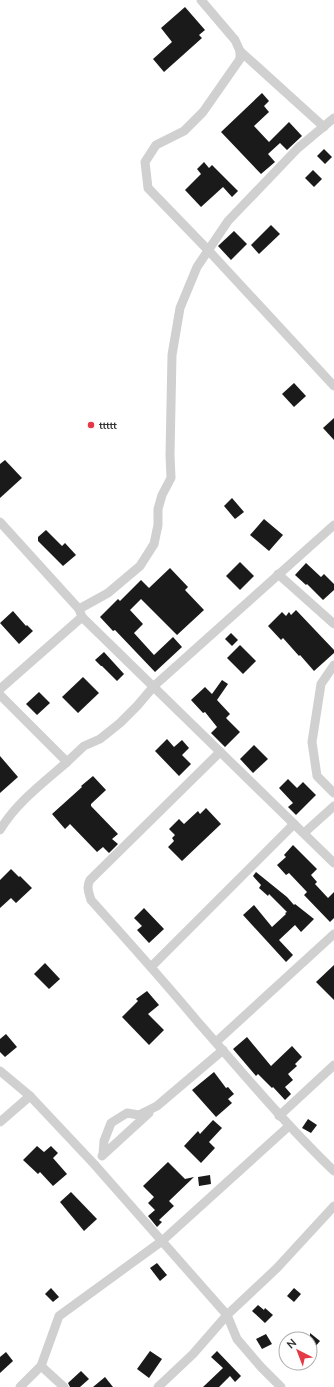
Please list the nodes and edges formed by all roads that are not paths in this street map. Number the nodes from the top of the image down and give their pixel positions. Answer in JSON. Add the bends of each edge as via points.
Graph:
{"nodes":[{"id":1,"x":202,"y":0,"type":"edge"},
{"id":2,"x":240,"y":51,"type":"junction"},
{"id":3,"x":334,"y":118,"type":"edge"},
{"id":4,"x":324,"y":127,"type":"junction"},
{"id":5,"x":208,"y":250,"type":"junction"},
{"id":6,"x":334,"y":386,"type":"edge"},
{"id":7,"x":0,"y":522,"type":"edge"},
{"id":8,"x":334,"y":525,"type":"edge"},
{"id":9,"x":278,"y":574,"type":"junction"},
{"id":10,"x":81,"y":613,"type":"junction"},
{"id":11,"x":334,"y":624,"type":"edge"},
{"id":12,"x":334,"y":665,"type":"edge"},
{"id":13,"x":154,"y":686,"type":"junction"},
{"id":14,"x":0,"y":689,"type":"edge"},
{"id":15,"x":0,"y":695,"type":"edge"},
{"id":16,"x":220,"y":752,"type":"junction"},
{"id":17,"x":67,"y":762,"type":"junction"},
{"id":18,"x":334,"y":793,"type":"edge"},
{"id":19,"x":334,"y":806,"type":"edge"},
{"id":20,"x":294,"y":824,"type":"junction"},
{"id":21,"x":0,"y":830,"type":"edge"},
{"id":22,"x":304,"y":833,"type":"junction"},
{"id":23,"x":334,"y":863,"type":"edge"},
{"id":24,"x":334,"y":934,"type":"edge"},
{"id":25,"x":151,"y":967,"type":"junction"},
{"id":26,"x":216,"y":1042,"type":"junction"},
{"id":27,"x":223,"y":1050,"type":"junction"},
{"id":28,"x":334,"y":1065,"type":"edge"},
{"id":29,"x":0,"y":1071,"type":"edge"},
{"id":30,"x":30,"y":1096,"type":"junction"},
{"id":31,"x":156,"y":1106,"type":"junction"},
{"id":32,"x":279,"y":1116,"type":"junction"},
{"id":33,"x":0,"y":1122,"type":"edge"},
{"id":34,"x":289,"y":1126,"type":"junction"},
{"id":35,"x":103,"y":1154,"type":"junction"},
{"id":36,"x":94,"y":1164,"type":"junction"},
{"id":37,"x":334,"y":1171,"type":"edge"},
{"id":38,"x":334,"y":1206,"type":"edge"},
{"id":39,"x":162,"y":1241,"type":"junction"},
{"id":40,"x":227,"y":1315,"type":"junction"},
{"id":41,"x":41,"y":1366,"type":"junction"},
{"id":42,"x":20,"y":1387,"type":"edge"},
{"id":43,"x":64,"y":1387,"type":"edge"},
{"id":44,"x":158,"y":1387,"type":"edge"},
{"id":45,"x":281,"y":1387,"type":"edge"}],
"edges":[{"from":1,"to":2,"type":"street","via":[[235,40]]},
{"from":2,"to":4,"type":"street"},
{"from":2,"to":5,"type":"street","via":[[240,59],[204,112],[184,131],[156,145],[145,162],[148,188]]},
{"from":3,"to":4,"type":"street"},
{"from":4,"to":5,"type":"street","via":[[298,148],[228,221]]},
{"from":5,"to":6,"type":"street"},
{"from":5,"to":10,"type":"street","via":[[197,267],[180,308],[172,355],[171,478],[158,509],[154,544],[140,566]]},
{"from":7,"to":10,"type":"street"},
{"from":8,"to":9,"type":"street"},
{"from":9,"to":11,"type":"street"},
{"from":9,"to":13,"type":"street"},
{"from":10,"to":13,"type":"street"},
{"from":10,"to":14,"type":"street"},
{"from":12,"to":18,"type":"street","via":[[321,684],[312,742],[317,776]]},
{"from":13,"to":16,"type":"street"},
{"from":13,"to":17,"type":"street","via":[[120,723],[100,739],[84,746]]},
{"from":15,"to":17,"type":"street"},
{"from":16,"to":20,"type":"street"},
{"from":16,"to":25,"type":"street","via":[[88,884],[91,900]]},
{"from":17,"to":21,"type":"street","via":[[9,815]]},
{"from":19,"to":22,"type":"street"},
{"from":20,"to":22,"type":"street"},
{"from":20,"to":25,"type":"street"},
{"from":22,"to":23,"type":"street"},
{"from":24,"to":26,"type":"street"},
{"from":25,"to":26,"type":"street"},
{"from":26,"to":27,"type":"street"},
{"from":27,"to":31,"type":"street"},
{"from":27,"to":32,"type":"street"},
{"from":28,"to":32,"type":"street"},
{"from":29,"to":30,"type":"street"},
{"from":30,"to":33,"type":"street"},
{"from":30,"to":36,"type":"street"},
{"from":31,"to":35,"type":"street"},
{"from":31,"to":35,"type":"street","via":[[139,1115],[126,1113],[111,1123],[104,1141]]},
{"from":32,"to":34,"type":"street"},
{"from":34,"to":37,"type":"street"},
{"from":34,"to":39,"type":"street"},
{"from":35,"to":36,"type":"street"},
{"from":36,"to":39,"type":"street"},
{"from":38,"to":40,"type":"street","via":[[277,1268]]},
{"from":39,"to":40,"type":"street"},
{"from":39,"to":41,"type":"street","via":[[59,1316]]},
{"from":40,"to":44,"type":"street","via":[[193,1354]]},
{"from":40,"to":45,"type":"street","via":[[237,1339]]},
{"from":41,"to":42,"type":"street"},
{"from":41,"to":43,"type":"street"}]}
